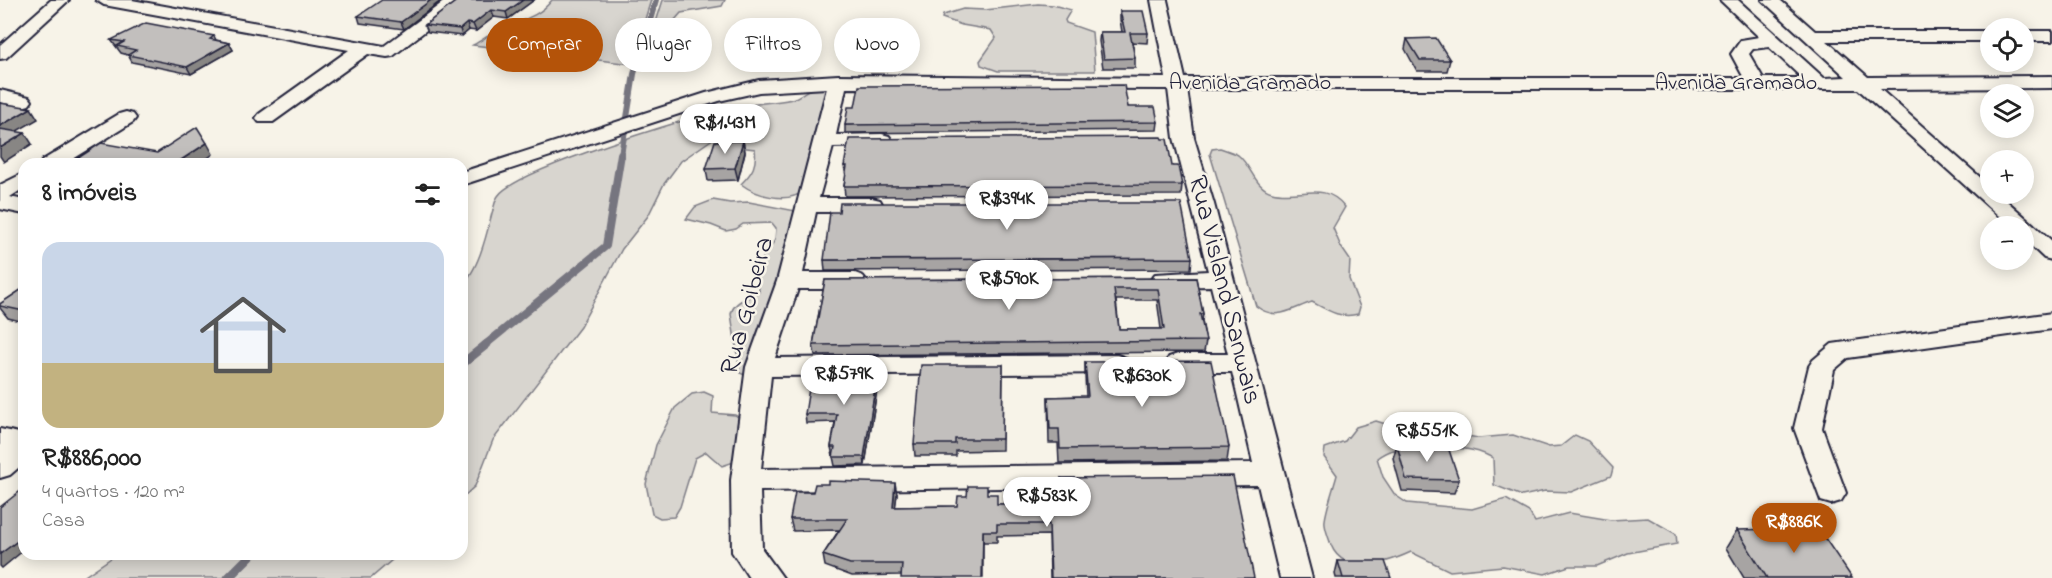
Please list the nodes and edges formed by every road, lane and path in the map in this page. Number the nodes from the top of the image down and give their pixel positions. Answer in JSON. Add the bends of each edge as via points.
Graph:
{"nodes":[{"id":1,"x":61,"y":0,"type":"edge"},
{"id":2,"x":104,"y":0,"type":"edge"},
{"id":3,"x":457,"y":0,"type":"edge"},
{"id":4,"x":1159,"y":0,"type":"edge"},
{"id":5,"x":1728,"y":0,"type":"edge"},
{"id":6,"x":1770,"y":0,"type":"edge"},
{"id":7,"x":1812,"y":36,"type":"junction"},
{"id":8,"x":1980,"y":36,"type":"edge"},
{"id":9,"x":2034,"y":36,"type":"edge"},
{"id":10,"x":2052,"y":36,"type":"edge"},
{"id":11,"x":1773,"y":41,"type":"junction"},
{"id":12,"x":364,"y":48,"type":"junction"},
{"id":13,"x":0,"y":54,"type":"edge"},
{"id":14,"x":838,"y":81,"type":"junction"},
{"id":15,"x":2052,"y":82,"type":"edge"},
{"id":16,"x":1756,"y":83,"type":"junction"},
{"id":17,"x":1819,"y":83,"type":"junction"},
{"id":18,"x":1864,"y":83,"type":"junction"},
{"id":19,"x":1177,"y":84,"type":"junction"},
{"id":20,"x":0,"y":96,"type":"edge"},
{"id":21,"x":22,"y":101,"type":"dead end"},
{"id":22,"x":126,"y":118,"type":"dead end"},
{"id":23,"x":266,"y":118,"type":"dead end"},
{"id":24,"x":1184,"y":138,"type":"junction"},
{"id":25,"x":1160,"y":139,"type":"edge"},
{"id":26,"x":897,"y":140,"type":"edge"},
{"id":27,"x":825,"y":141,"type":"junction"},
{"id":28,"x":60,"y":158,"type":"edge"},
{"id":29,"x":468,"y":177,"type":"edge"},
{"id":30,"x":18,"y":183,"type":"edge"},
{"id":31,"x":0,"y":194,"type":"edge"},
{"id":32,"x":0,"y":202,"type":"edge"},
{"id":33,"x":806,"y":205,"type":"junction"},
{"id":34,"x":887,"y":205,"type":"edge"},
{"id":35,"x":18,"y":206,"type":"edge"},
{"id":36,"x":2011,"y":216,"type":"edge"},
{"id":37,"x":2034,"y":237,"type":"edge"},
{"id":38,"x":2052,"y":253,"type":"edge"},
{"id":39,"x":1220,"y":278,"type":"junction"},
{"id":40,"x":1136,"y":279,"type":"edge"},
{"id":41,"x":873,"y":280,"type":"edge"},
{"id":42,"x":789,"y":281,"type":"junction"},
{"id":43,"x":2052,"y":321,"type":"edge"},
{"id":44,"x":1243,"y":363,"type":"junction"},
{"id":45,"x":759,"y":367,"type":"junction"},
{"id":46,"x":0,"y":439,"type":"edge"},
{"id":47,"x":18,"y":444,"type":"edge"},
{"id":48,"x":18,"y":451,"type":"edge"},
{"id":49,"x":0,"y":467,"type":"edge"},
{"id":50,"x":1270,"y":474,"type":"junction"},
{"id":51,"x":745,"y":480,"type":"junction"},
{"id":52,"x":1831,"y":493,"type":"dead end"},
{"id":53,"x":767,"y":578,"type":"edge"},
{"id":54,"x":1296,"y":578,"type":"edge"}],
"edges":[{"from":1,"to":13,"type":"street"},
{"from":2,"to":12,"type":"street"},
{"from":3,"to":12,"type":"street","via":[[387,52]]},
{"from":4,"to":19,"type":"street","name":"Rua Visland Sanwais"},
{"from":5,"to":11,"type":"street"},
{"from":6,"to":7,"type":"street"},
{"from":7,"to":8,"type":"street"},
{"from":7,"to":18,"type":"street"},
{"from":9,"to":10,"type":"street"},
{"from":11,"to":16,"type":"street","via":[[1747,44],[1740,54]]},
{"from":11,"to":17,"type":"street"},
{"from":12,"to":23,"type":"street"},
{"from":14,"to":19,"type":"street","name":"Avenida Gramado"},
{"from":14,"to":27,"type":"street","name":"Rua Goibeira"},
{"from":14,"to":29,"type":"street","name":"Avenida Gramado","via":[[759,86],[713,97]]},
{"from":15,"to":18,"type":"street","name":"Avenida Gramado"},
{"from":16,"to":17,"type":"street","name":"Avenida Gramado"},
{"from":16,"to":19,"type":"street","name":"Avenida Gramado"},
{"from":17,"to":18,"type":"street","name":"Avenida Gramado"},
{"from":18,"to":36,"type":"street"},
{"from":19,"to":24,"type":"street","name":"Rua Visland Sanwais"},
{"from":20,"to":21,"type":"street"},
{"from":22,"to":28,"type":"street"},
{"from":24,"to":25,"type":"street"},
{"from":24,"to":39,"type":"street","name":"Rua Visland Sanwais","via":[[1191,204]]},
{"from":26,"to":27,"type":"street"},
{"from":27,"to":33,"type":"street","name":"Rua Goibeira"},
{"from":30,"to":31,"type":"street"},
{"from":32,"to":35,"type":"street"},
{"from":33,"to":34,"type":"street"},
{"from":33,"to":42,"type":"street","name":"Rua Goibeira"},
{"from":37,"to":38,"type":"street"},
{"from":39,"to":40,"type":"street"},
{"from":39,"to":44,"type":"street","name":"Rua Visland Sanwais"},
{"from":41,"to":42,"type":"street"},
{"from":42,"to":45,"type":"street","name":"Rua Goibeira"},
{"from":43,"to":52,"type":"street","via":[[1841,350],[1822,366],[1808,428]]},
{"from":44,"to":45,"type":"street"},
{"from":44,"to":50,"type":"street","name":"Rua Visland Sanwais"},
{"from":45,"to":51,"type":"street","name":"Rua Goibeira"},
{"from":46,"to":47,"type":"street"},
{"from":48,"to":49,"type":"street"},
{"from":50,"to":51,"type":"street"},
{"from":50,"to":54,"type":"street","name":"Rua Visland Sanwais"},
{"from":51,"to":53,"type":"street","name":"Rua Goibeira","via":[[747,552]]}]}
